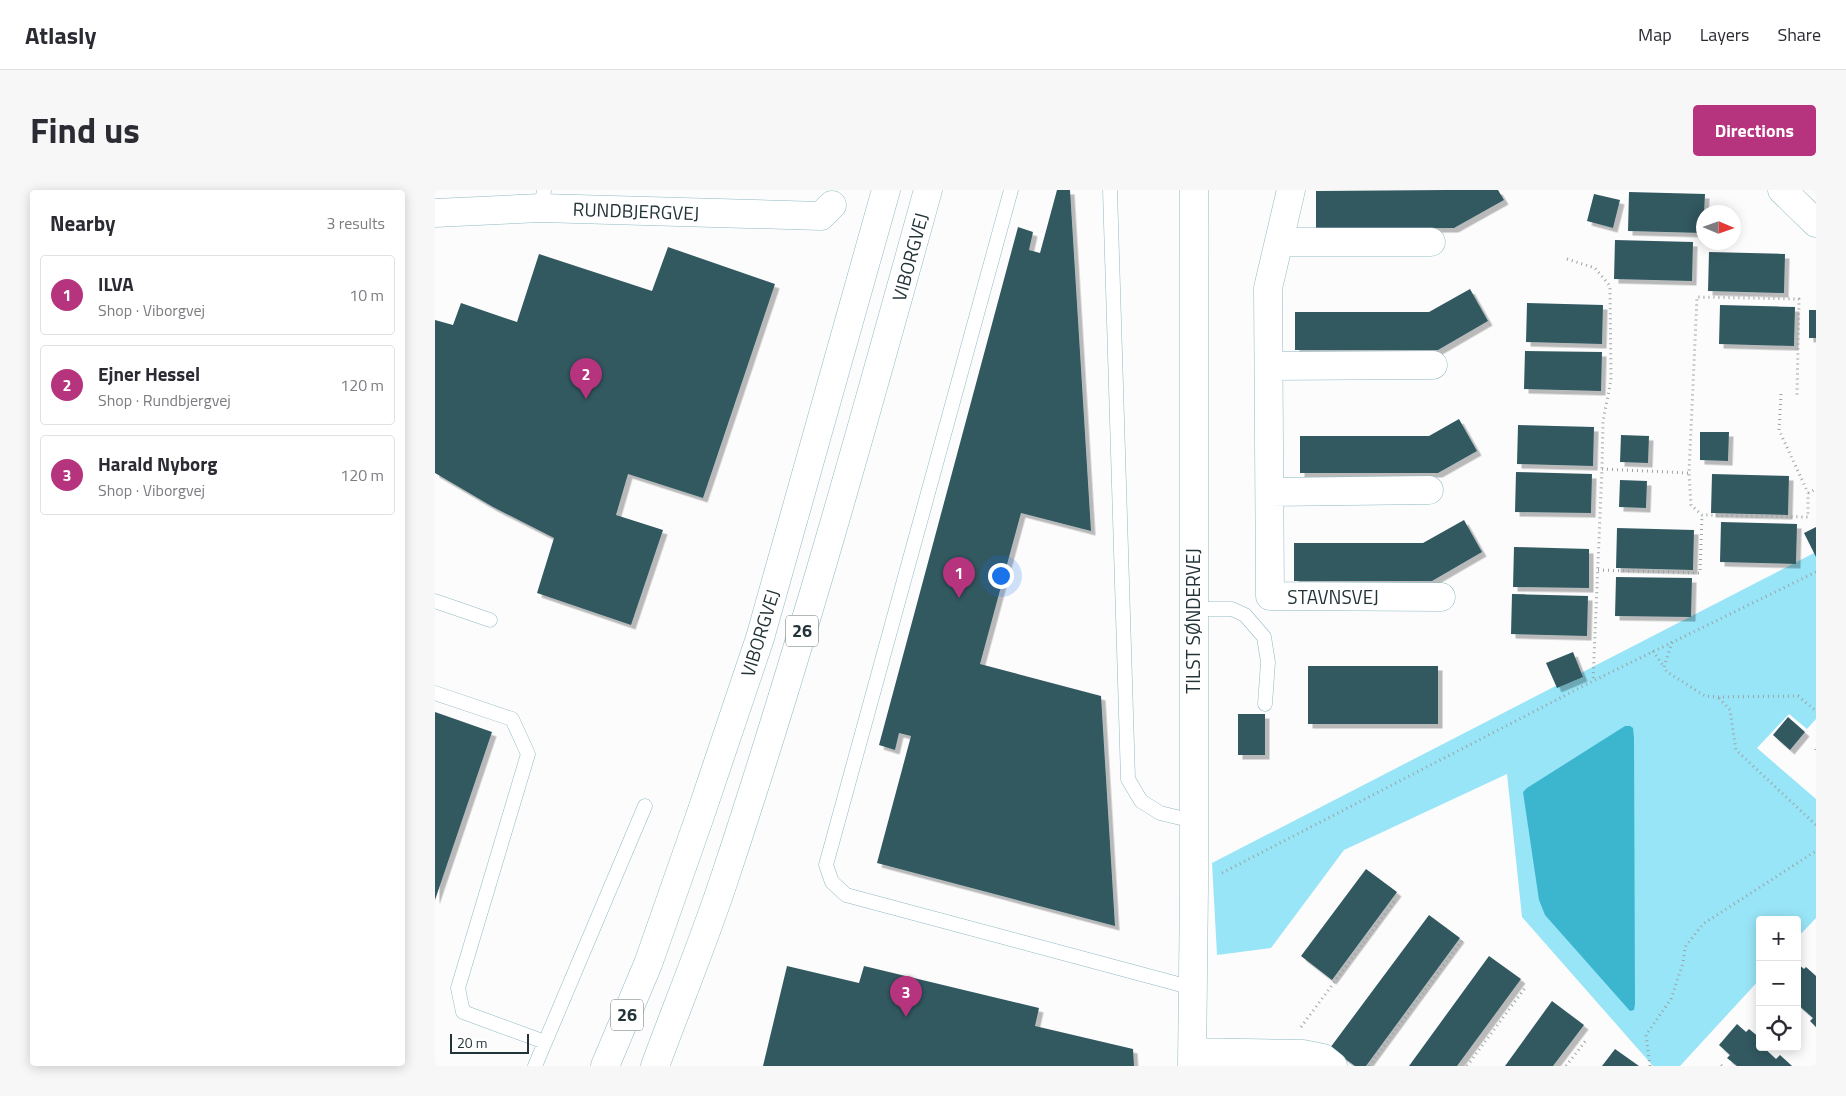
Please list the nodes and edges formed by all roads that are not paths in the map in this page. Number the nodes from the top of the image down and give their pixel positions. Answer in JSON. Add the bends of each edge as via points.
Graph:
{"nodes":[{"id":1,"x":886,"y":190,"type":"edge"},
{"id":2,"x":928,"y":190,"type":"edge"},
{"id":3,"x":1011,"y":190,"type":"edge"},
{"id":4,"x":1110,"y":190,"type":"edge"},
{"id":5,"x":1194,"y":190,"type":"edge"},
{"id":6,"x":1291,"y":190,"type":"edge"},
{"id":7,"x":1784,"y":190,"type":"edge"},
{"id":8,"x":833,"y":197,"type":"edge"},
{"id":9,"x":543,"y":199,"type":"edge"},
{"id":10,"x":435,"y":213,"type":"edge"},
{"id":11,"x":1816,"y":223,"type":"edge"},
{"id":12,"x":1279,"y":242,"type":"junction"},
{"id":13,"x":1431,"y":242,"type":"dead end"},
{"id":14,"x":1433,"y":365,"type":"dead end"},
{"id":15,"x":1269,"y":366,"type":"junction"},
{"id":16,"x":1429,"y":490,"type":"dead end"},
{"id":17,"x":1269,"y":492,"type":"junction"},
{"id":18,"x":1441,"y":597,"type":"dead end"},
{"id":19,"x":435,"y":601,"type":"edge"},
{"id":20,"x":1193,"y":609,"type":"junction"},
{"id":21,"x":490,"y":620,"type":"dead end"},
{"id":22,"x":435,"y":693,"type":"edge"},
{"id":23,"x":1265,"y":704,"type":"dead end"},
{"id":24,"x":645,"y":806,"type":"dead end"},
{"id":25,"x":1193,"y":821,"type":"junction"},
{"id":26,"x":1193,"y":988,"type":"junction"},
{"id":27,"x":545,"y":1042,"type":"junction"},
{"id":28,"x":1192,"y":1059,"type":"edge"},
{"id":29,"x":535,"y":1066,"type":"edge"},
{"id":30,"x":605,"y":1066,"type":"edge"},
{"id":31,"x":655,"y":1066,"type":"edge"},
{"id":32,"x":1333,"y":1066,"type":"edge"}],
"edges":[{"from":1,"to":30,"type":"street","name":"VIBORGVEJ","number":"26","via":[[759,638],[651,955]]},
{"from":2,"to":31,"type":"street","name":"VIBORGVEJ","number":"26","via":[[857,449],[789,674],[723,881]]},
{"from":3,"to":26,"type":"lane","via":[[826,865],[833,882],[846,895]]},
{"from":4,"to":25,"type":"lane","via":[[1128,779],[1141,801],[1160,813]]},
{"from":5,"to":20,"type":"street","name":"TILST SØNDERVEJ"},
{"from":6,"to":12,"type":"street","name":"STAVNSVEJ"},
{"from":7,"to":11,"type":"street"},
{"from":8,"to":9,"type":"street","name":"RUNDBJERGVEJ","via":[[821,216]]},
{"from":9,"to":10,"type":"street","name":"RUNDBJERGVEJ"},
{"from":12,"to":13,"type":"street"},
{"from":12,"to":15,"type":"street","name":"STAVNSVEJ","via":[[1268,288]]},
{"from":14,"to":15,"type":"street"},
{"from":15,"to":17,"type":"street","name":"STAVNSVEJ"},
{"from":16,"to":17,"type":"street"},
{"from":17,"to":18,"type":"street","name":"STAVNSVEJ","via":[[1270,596]]},
{"from":19,"to":21,"type":"lane"},
{"from":20,"to":23,"type":"lane","via":[[1232,610],[1245,615],[1264,637],[1268,662]]},
{"from":20,"to":25,"type":"street","name":"TILST SØNDERVEJ"},
{"from":22,"to":27,"type":"lane","via":[[512,719],[528,754],[458,988],[463,1012]]},
{"from":24,"to":27,"type":"lane"},
{"from":25,"to":26,"type":"street","name":"TILST SØNDERVEJ"},
{"from":26,"to":28,"type":"street","name":"TILST SØNDERVEJ"},
{"from":27,"to":29,"type":"lane"},
{"from":28,"to":32,"type":"street","name":"TILST SØNDERVEJ","via":[[1296,1054],[1323,1058]]}]}
